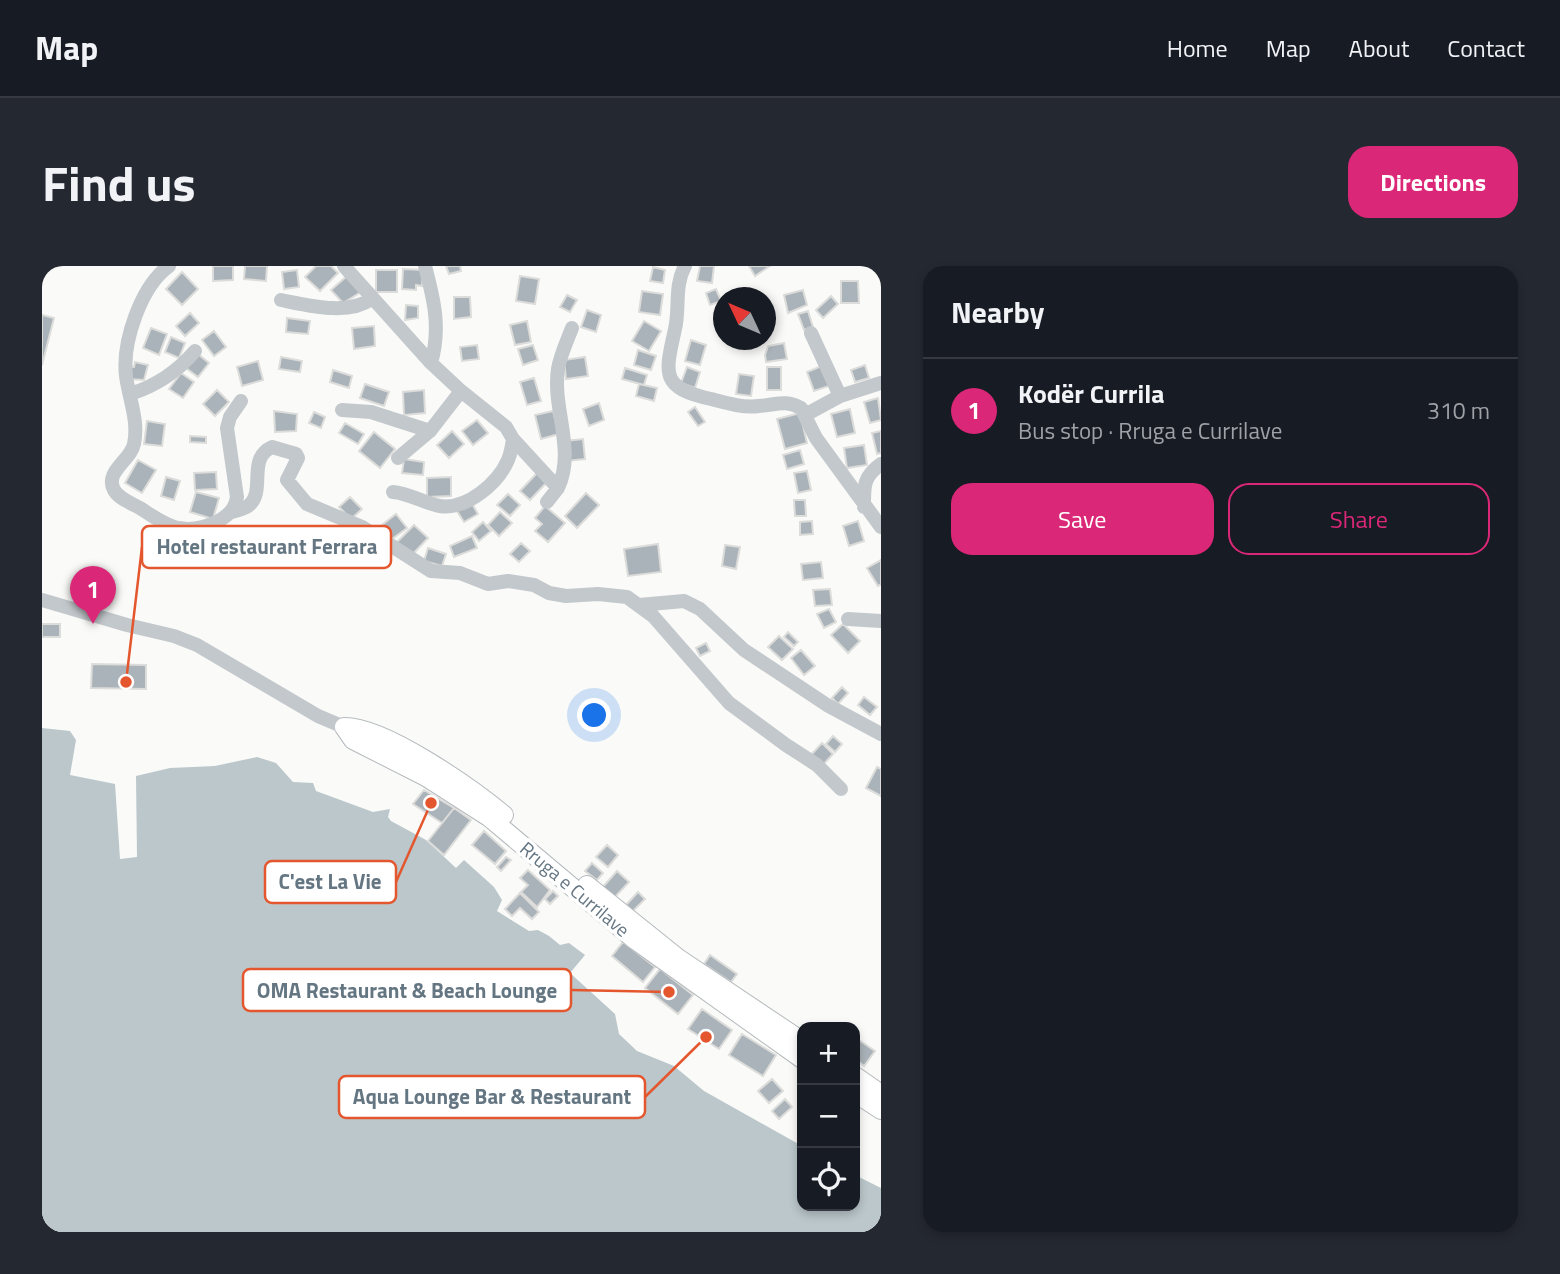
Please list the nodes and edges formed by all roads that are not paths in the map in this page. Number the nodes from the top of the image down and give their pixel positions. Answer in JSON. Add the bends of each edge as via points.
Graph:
{"nodes":[{"id":1,"x":169,"y":266,"type":"edge"},
{"id":2,"x":344,"y":266,"type":"edge"},
{"id":3,"x":425,"y":266,"type":"edge"},
{"id":4,"x":685,"y":266,"type":"edge"},
{"id":5,"x":371,"y":299,"type":"junction"},
{"id":6,"x":281,"y":300,"type":"dead end"},
{"id":7,"x":572,"y":328,"type":"dead end"},
{"id":8,"x":811,"y":333,"type":"dead end"},
{"id":9,"x":195,"y":351,"type":"dead end"},
{"id":10,"x":431,"y":363,"type":"junction"},
{"id":11,"x":881,"y":383,"type":"edge"},
{"id":12,"x":461,"y":391,"type":"junction"},
{"id":13,"x":130,"y":394,"type":"junction"},
{"id":14,"x":840,"y":396,"type":"junction"},
{"id":15,"x":241,"y":401,"type":"dead end"},
{"id":16,"x":342,"y":410,"type":"dead end"},
{"id":17,"x":805,"y":415,"type":"junction"},
{"id":18,"x":430,"y":431,"type":"junction"},
{"id":19,"x":513,"y":439,"type":"junction"},
{"id":20,"x":398,"y":458,"type":"dead end"},
{"id":21,"x":881,"y":464,"type":"edge"},
{"id":22,"x":558,"y":488,"type":"junction"},
{"id":23,"x":393,"y":492,"type":"dead end"},
{"id":24,"x":547,"y":502,"type":"dead end"},
{"id":25,"x":864,"y":507,"type":"junction"},
{"id":26,"x":232,"y":512,"type":"junction"},
{"id":27,"x":881,"y":527,"type":"edge"},
{"id":28,"x":42,"y":600,"type":"edge"},
{"id":29,"x":639,"y":605,"type":"junction"},
{"id":30,"x":848,"y":619,"type":"dead end"},
{"id":31,"x":881,"y":621,"type":"edge"},
{"id":32,"x":344,"y":727,"type":"junction"},
{"id":33,"x":881,"y":734,"type":"edge"},
{"id":34,"x":841,"y":789,"type":"dead end"},
{"id":35,"x":797,"y":1038,"type":"edge"},
{"id":36,"x":797,"y":1055,"type":"edge"},
{"id":37,"x":860,"y":1079,"type":"edge"},
{"id":38,"x":881,"y":1094,"type":"edge"},
{"id":39,"x":860,"y":1096,"type":"edge"},
{"id":40,"x":881,"y":1110,"type":"edge"}],
"edges":[{"from":1,"to":13,"type":"street","via":[[148,287],[139,305],[126,363]]},
{"from":2,"to":5,"type":"street"},
{"from":3,"to":10,"type":"street","via":[[436,320],[437,342]]},
{"from":4,"to":17,"type":"street","via":[[680,274],[678,317],[668,365],[674,384],[685,394],[733,404],[757,407],[785,402],[801,408]]},
{"from":5,"to":6,"type":"street","via":[[329,307]]},
{"from":5,"to":10,"type":"street"},
{"from":7,"to":22,"type":"street","via":[[558,370],[564,460]]},
{"from":8,"to":14,"type":"street"},
{"from":9,"to":13,"type":"street","via":[[180,369]]},
{"from":10,"to":12,"type":"street"},
{"from":11,"to":14,"type":"street"},
{"from":12,"to":18,"type":"street"},
{"from":12,"to":19,"type":"street","via":[[506,427]]},
{"from":13,"to":26,"type":"street","via":[[134,446],[116,469],[113,489],[179,528],[197,528]]},
{"from":14,"to":17,"type":"street"},
{"from":15,"to":26,"type":"street","via":[[228,428],[237,497]]},
{"from":16,"to":18,"type":"street","via":[[371,412]]},
{"from":17,"to":25,"type":"street"},
{"from":18,"to":20,"type":"street"},
{"from":19,"to":22,"type":"street"},
{"from":19,"to":23,"type":"street","via":[[501,473],[474,497],[442,506]]},
{"from":21,"to":25,"type":"street","via":[[864,483]]},
{"from":22,"to":24,"type":"street"},
{"from":25,"to":27,"type":"street"},
{"from":26,"to":29,"type":"street","via":[[248,506],[255,497],[257,465],[272,447],[296,454],[297,464],[287,480],[307,504],[362,527],[431,572],[460,573],[488,584],[534,585],[566,596],[627,597]]},
{"from":28,"to":32,"type":"street","name":"Rruga e Currilave","via":[[197,645]]},
{"from":29,"to":33,"type":"street","via":[[684,601],[700,609],[744,650]]},
{"from":29,"to":34,"type":"street","via":[[729,703],[817,765]]},
{"from":30,"to":31,"type":"street"},
{"from":32,"to":35,"type":"main road","name":"Rruga e Currilave","via":[[358,727],[461,782],[678,958]]},
{"from":32,"to":36,"type":"main road","name":"Rruga e Currilave","via":[[353,740],[426,777],[490,818],[646,948]]},
{"from":37,"to":38,"type":"main road"},
{"from":39,"to":40,"type":"main road"}]}
